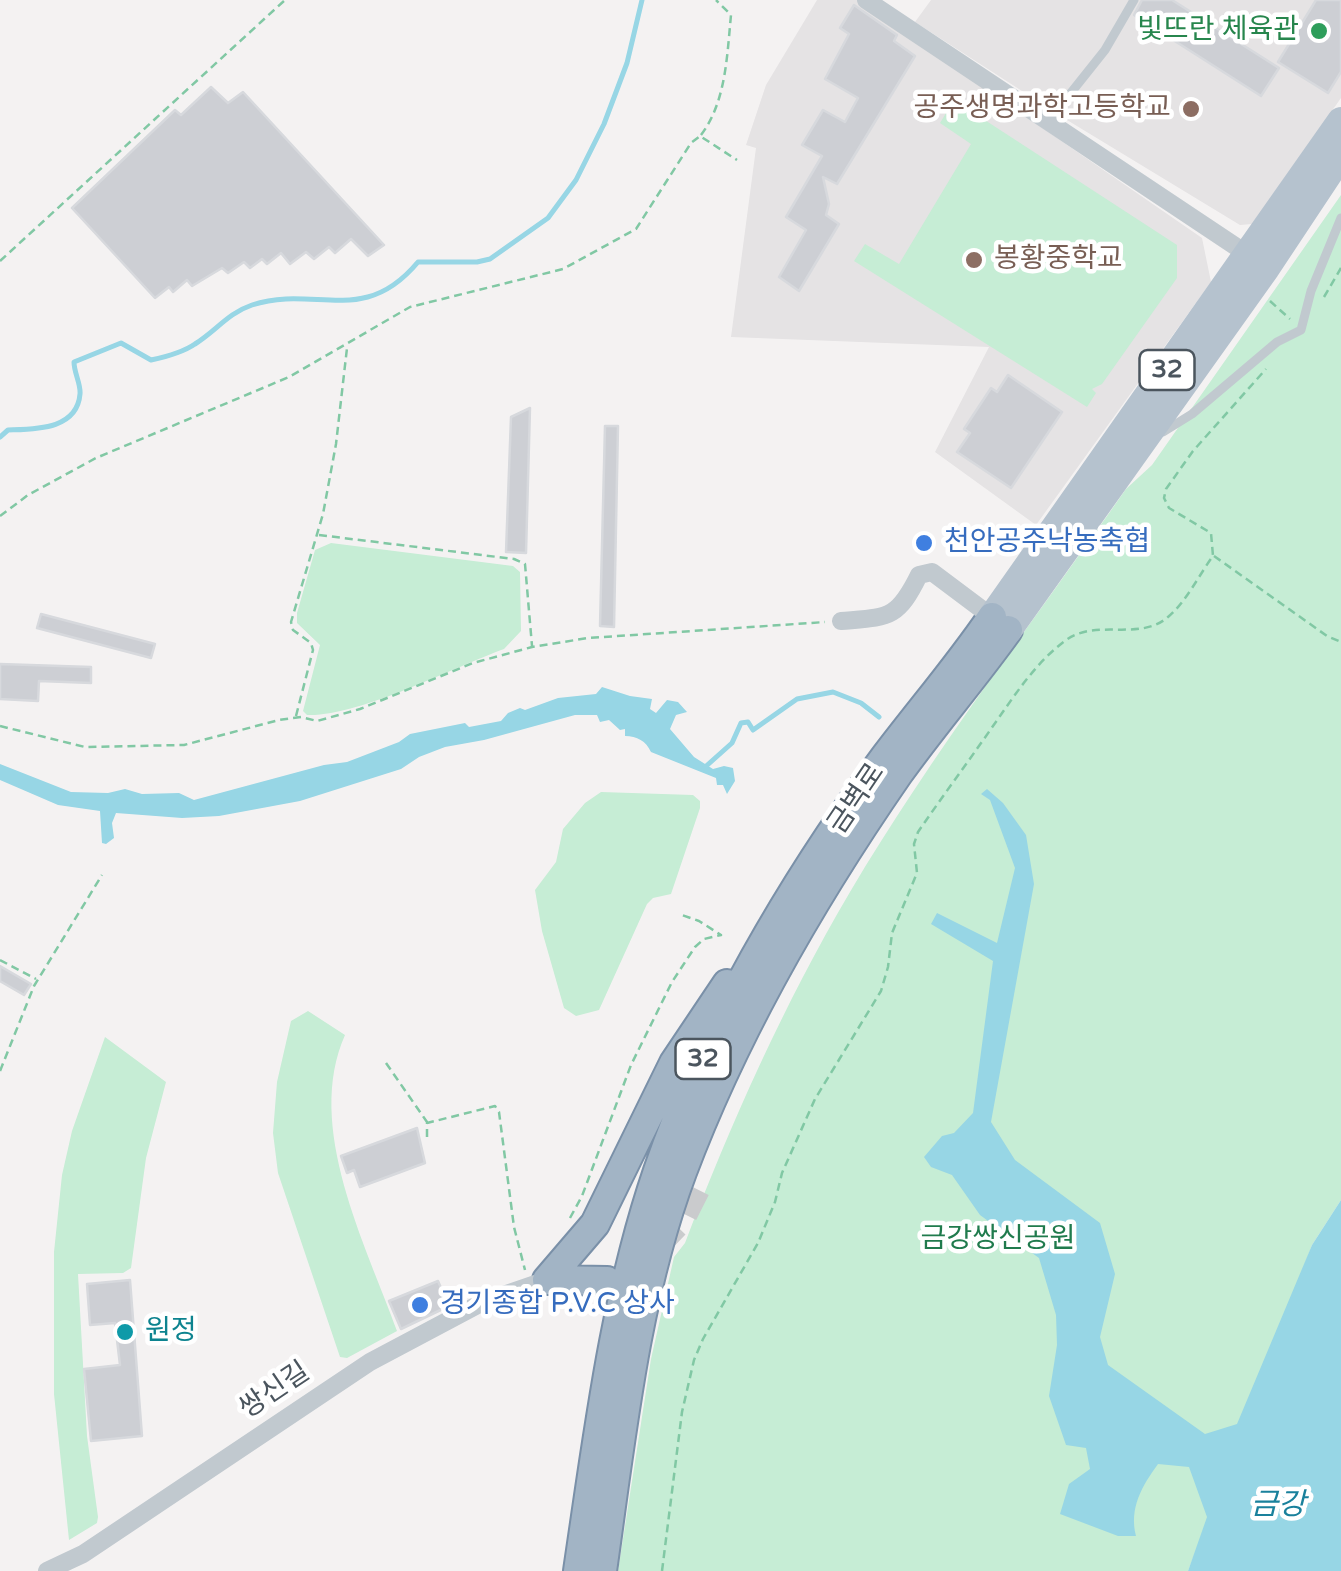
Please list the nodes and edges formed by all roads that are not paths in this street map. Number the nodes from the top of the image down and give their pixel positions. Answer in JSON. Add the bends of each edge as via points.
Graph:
{"nodes":[{"id":1,"x":866,"y":0,"type":"edge"},
{"id":2,"x":1134,"y":0,"type":"edge"},
{"id":3,"x":1062,"y":104,"type":"dead end"},
{"id":4,"x":1341,"y":122,"type":"edge"},
{"id":5,"x":1341,"y":155,"type":"edge"},
{"id":6,"x":1341,"y":218,"type":"edge"},
{"id":7,"x":1259,"y":272,"type":"junction"},
{"id":8,"x":1136,"y":451,"type":"junction"},
{"id":9,"x":842,"y":621,"type":"road end"},
{"id":10,"x":1000,"y":624,"type":"junction"},
{"id":11,"x":858,"y":835,"type":"junction"},
{"id":12,"x":768,"y":939,"type":"junction"},
{"id":13,"x":701,"y":1179,"type":"tunnel mouth"},
{"id":14,"x":606,"y":1281,"type":"dead end"},
{"id":15,"x":538,"y":1283,"type":"junction"},
{"id":16,"x":47,"y":1571,"type":"edge"},
{"id":17,"x":578,"y":1571,"type":"edge"},
{"id":18,"x":602,"y":1571,"type":"edge"}],
"edges":[{"from":1,"to":7,"type":"street"},
{"from":2,"to":3,"type":"lane"},
{"from":4,"to":7,"type":"main road","name":"금벽로","number":"32"},
{"from":5,"to":7,"type":"main road","name":"금벽로","number":"32"},
{"from":6,"to":8,"type":"lane","via":[[1301,330]]},
{"from":7,"to":8,"type":"main road","name":"금벽로","number":"32"},
{"from":7,"to":10,"type":"main road","name":"금벽로","number":"32"},
{"from":8,"to":10,"type":"main road","name":"금벽로","number":"32"},
{"from":9,"to":10,"type":"street","via":[[889,617],[919,575],[932,572]]},
{"from":10,"to":11,"type":"highway","name":"금벽로","number":"32"},
{"from":10,"to":12,"type":"highway","name":"금벽로","number":"32","via":[[881,764]]},
{"from":11,"to":13,"type":"highway","via":[[742,1072]]},
{"from":11,"to":18,"type":"highway","name":"금벽로","number":"32","via":[[790,944],[682,1173],[647,1295]]},
{"from":12,"to":15,"type":"highway","via":[[717,995],[674,1063],[596,1224]]},
{"from":12,"to":17,"type":"highway","name":"금벽로","number":"32","via":[[705,1054],[658,1172],[623,1298]]},
{"from":14,"to":15,"type":"highway"},
{"from":15,"to":16,"type":"street","name":"쌍신길","via":[[483,1302],[370,1362],[83,1554]]}]}
